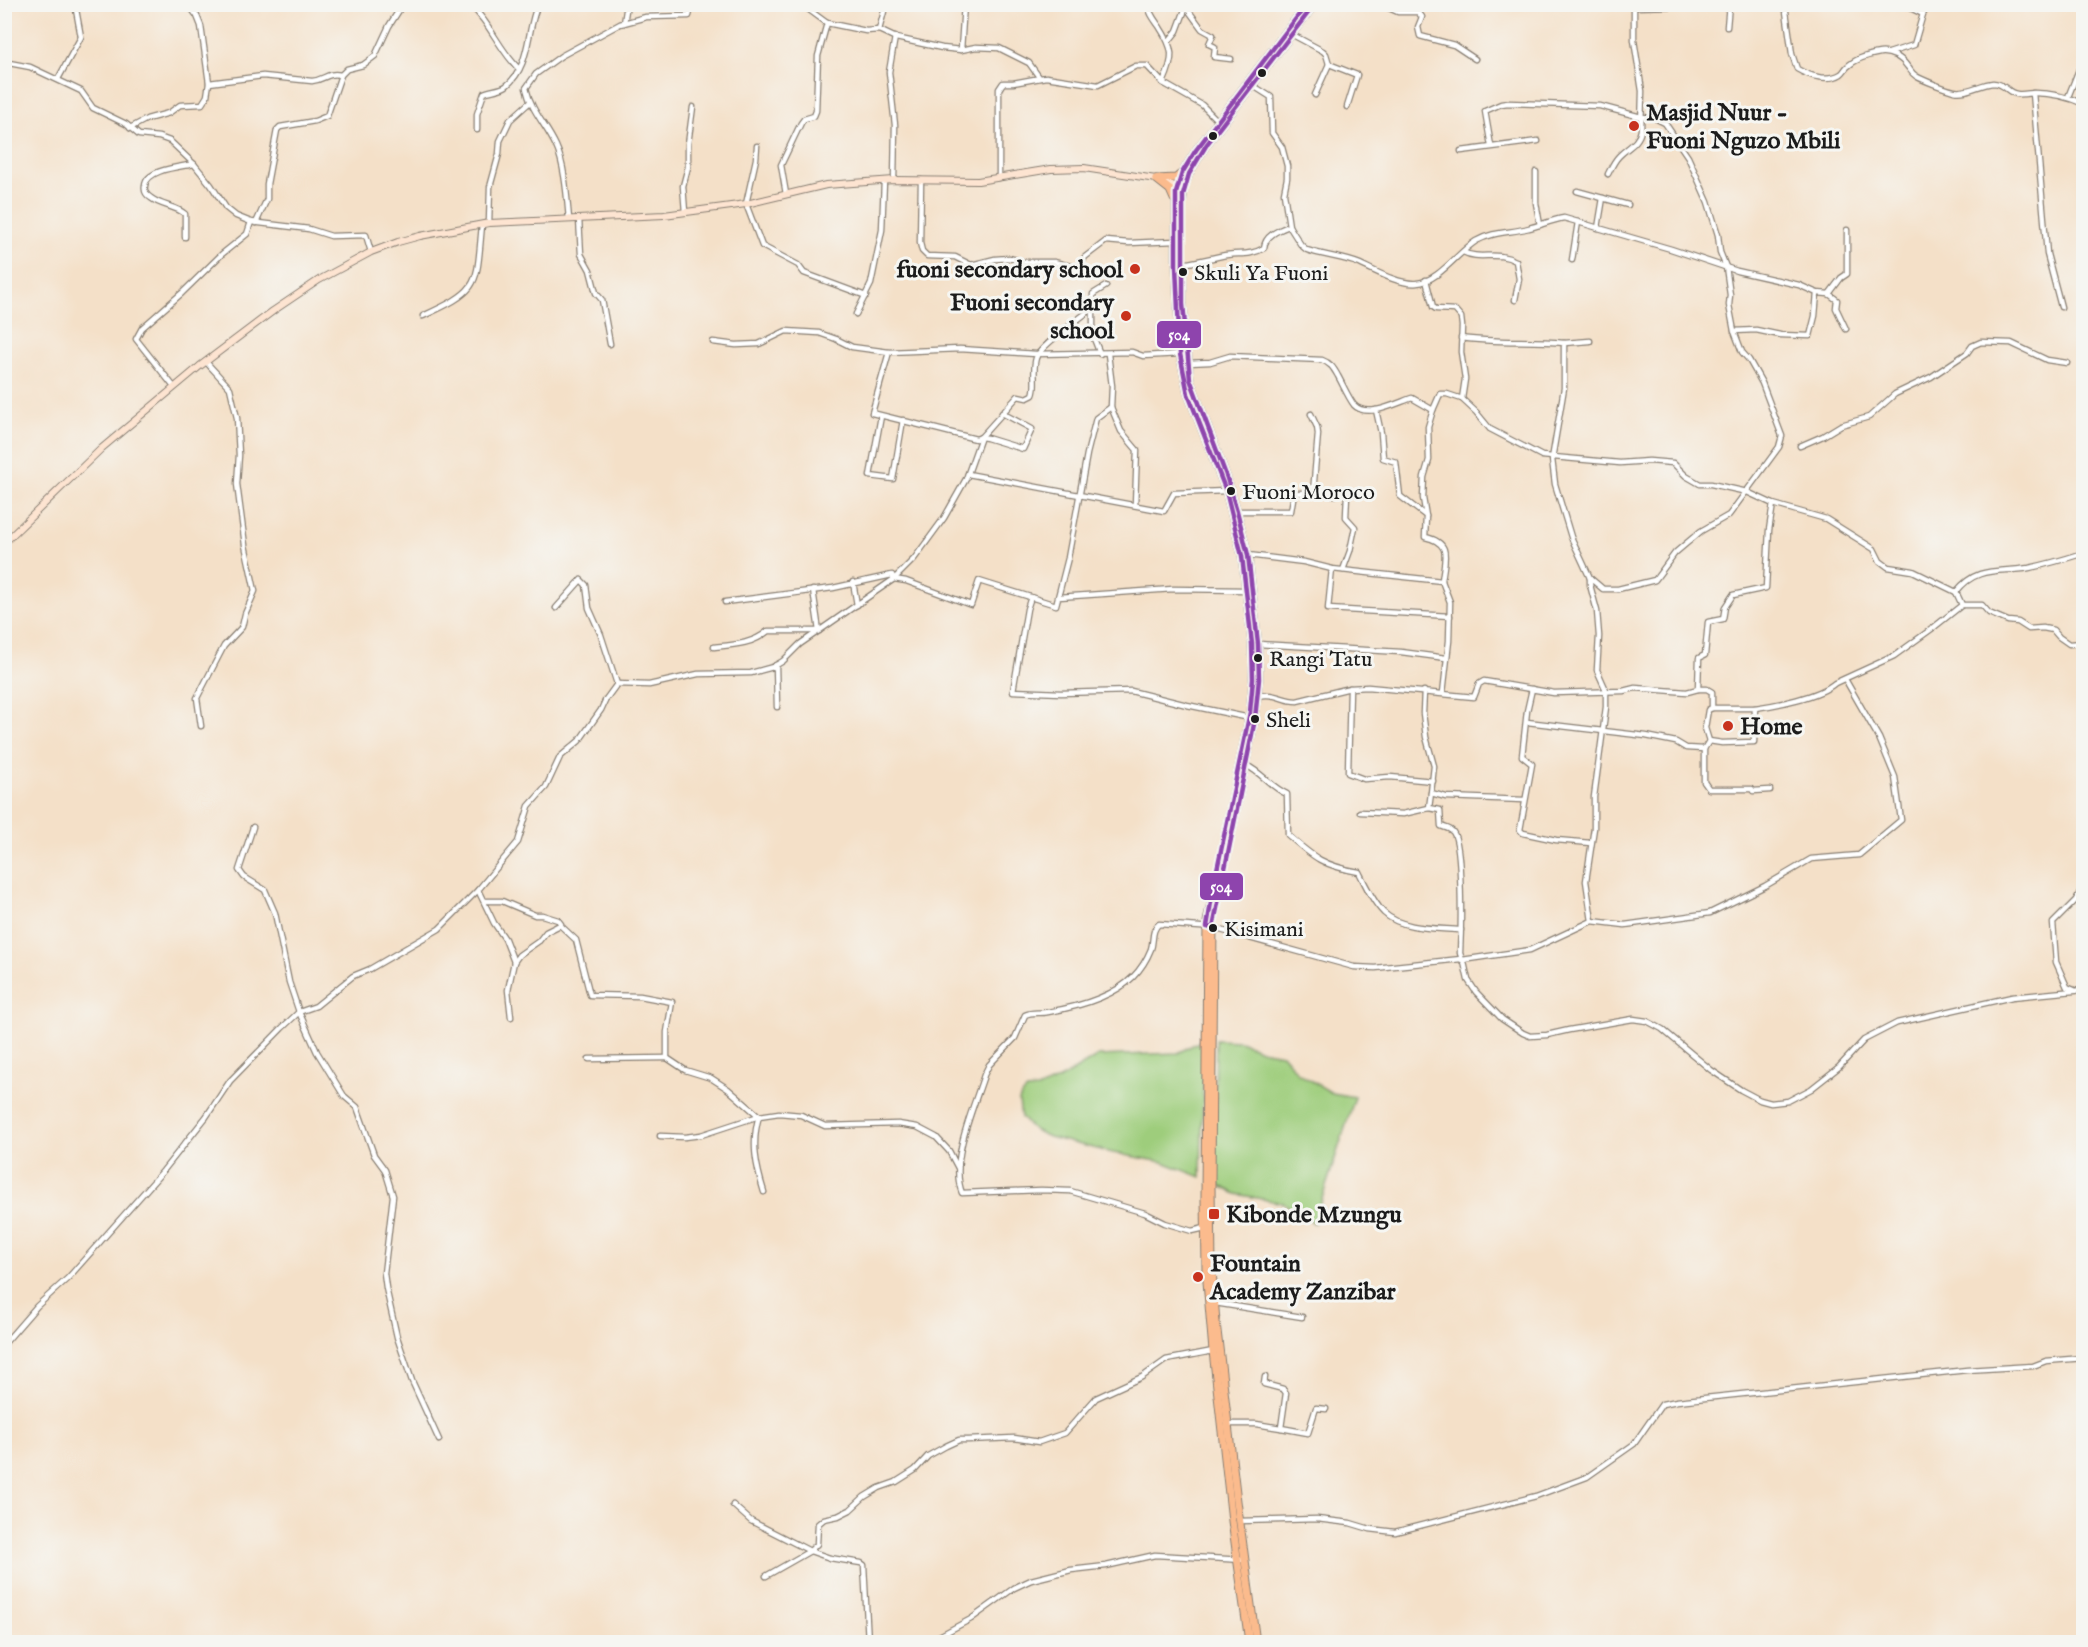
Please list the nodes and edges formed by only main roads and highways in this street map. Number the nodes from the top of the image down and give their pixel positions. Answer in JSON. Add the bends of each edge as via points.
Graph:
{"nodes":[{"id":1,"x":1307,"y":4,"type":"edge"},
{"id":2,"x":1315,"y":4,"type":"edge"},
{"id":3,"x":1182,"y":173,"type":"junction"},
{"id":4,"x":1180,"y":188,"type":"junction"},
{"id":5,"x":1175,"y":207,"type":"junction"},
{"id":6,"x":1252,"y":718,"type":"junction"},
{"id":7,"x":1210,"y":928,"type":"junction"},
{"id":8,"x":1208,"y":1186,"type":"junction"},
{"id":9,"x":1241,"y":1561,"type":"junction"},
{"id":10,"x":1250,"y":1642,"type":"edge"},
{"id":11,"x":1256,"y":1642,"type":"edge"}],
"edges":[{"from":1,"to":3,"type":"main road"},
{"from":2,"to":4,"type":"main road","via":[[1207,144]]},
{"from":3,"to":4,"type":"main road"},
{"from":3,"to":5,"type":"main road","via":[[1176,178],[1156,179],[1170,190]]},
{"from":4,"to":5,"type":"main road"},
{"from":4,"to":6,"type":"main road","via":[[1188,363],[1248,555],[1258,644],[1258,696]]},
{"from":5,"to":6,"type":"main road","via":[[1180,354],[1188,394],[1226,491],[1242,556],[1252,644]]},
{"from":6,"to":7,"type":"main road","via":[[1246,765]]},
{"from":6,"to":7,"type":"main road","via":[[1214,884]]},
{"from":7,"to":8,"type":"main road"},
{"from":8,"to":9,"type":"main road","via":[[1212,1270]]},
{"from":8,"to":9,"type":"main road","via":[[1206,1270],[1213,1351]]},
{"from":9,"to":10,"type":"main road"},
{"from":9,"to":11,"type":"main road"}]}
